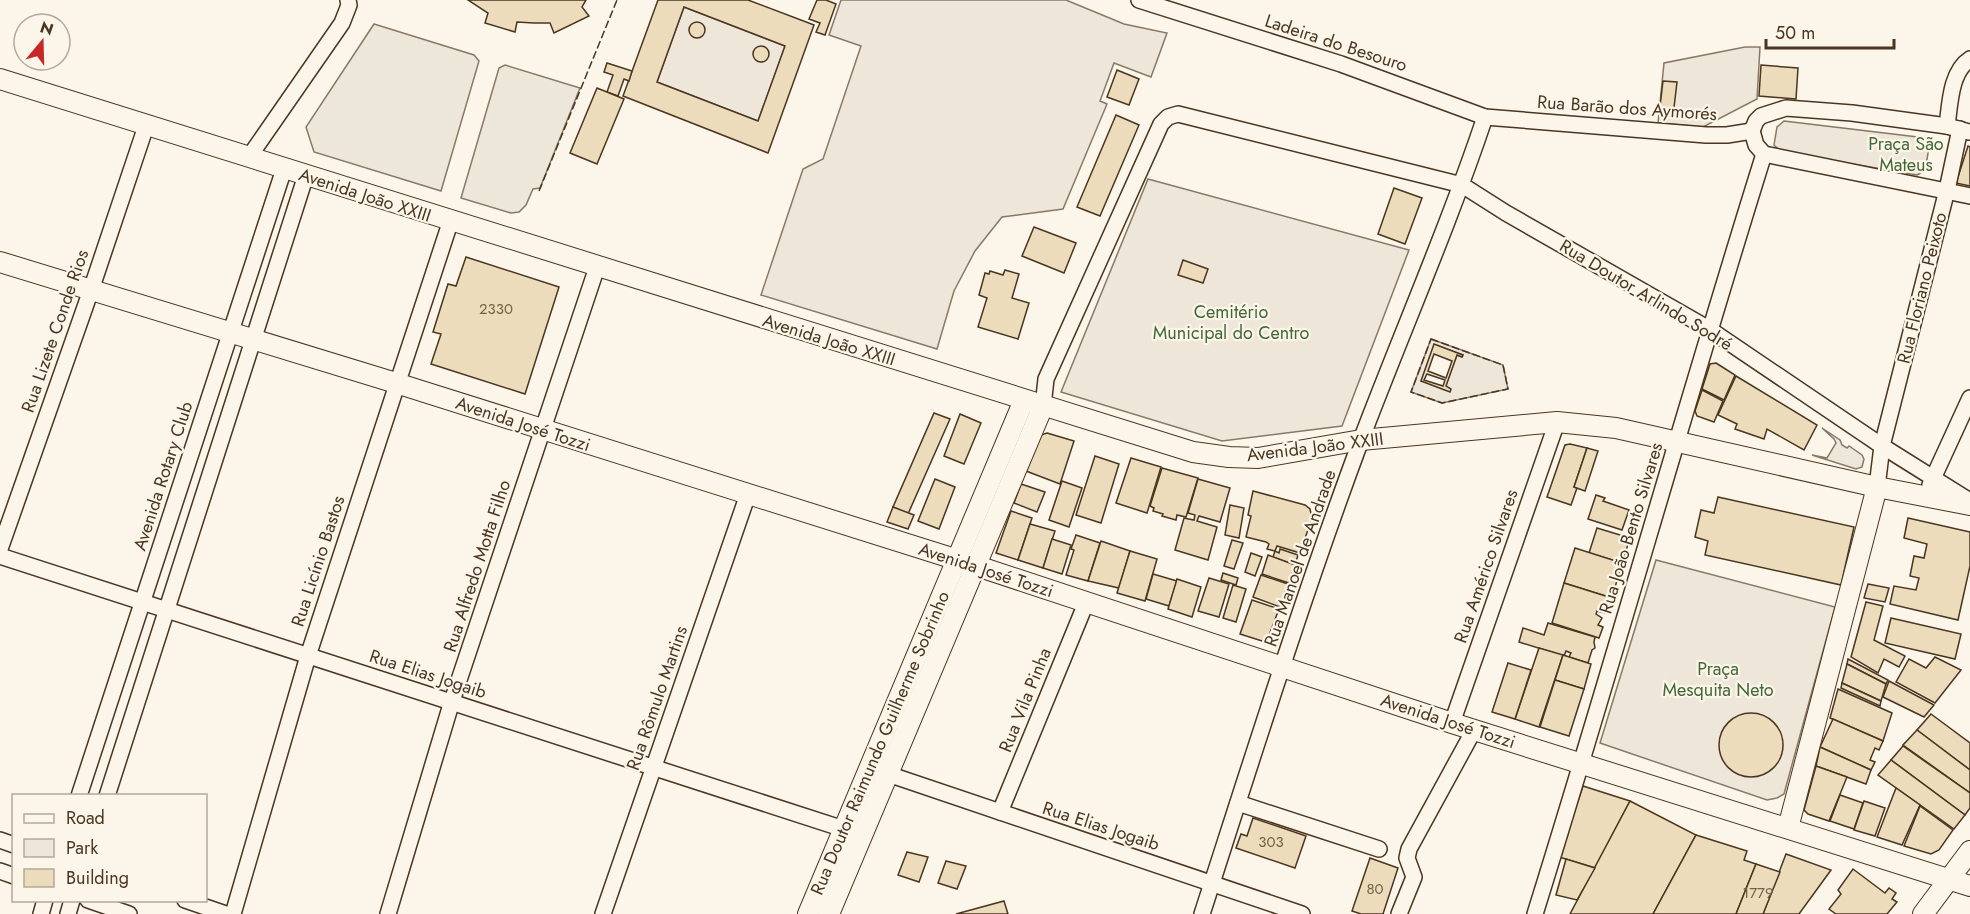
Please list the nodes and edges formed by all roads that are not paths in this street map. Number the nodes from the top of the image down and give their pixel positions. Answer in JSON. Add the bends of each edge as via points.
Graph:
{"nodes":[{"id":1,"x":348,"y":0,"type":"edge"},
{"id":2,"x":1139,"y":0,"type":"edge"},
{"id":3,"x":1970,"y":59,"type":"edge"},
{"id":4,"x":0,"y":79,"type":"edge"},
{"id":5,"x":1485,"y":117,"type":"junction"},
{"id":6,"x":1161,"y":124,"type":"joint"},
{"id":7,"x":146,"y":126,"type":"junction"},
{"id":8,"x":1959,"y":129,"type":"edge"},
{"id":9,"x":1752,"y":131,"type":"junction"},
{"id":10,"x":1764,"y":154,"type":"junction"},
{"id":11,"x":249,"y":157,"type":"junction"},
{"id":12,"x":284,"y":169,"type":"junction"},
{"id":13,"x":306,"y":175,"type":"junction"},
{"id":14,"x":1462,"y":185,"type":"junction"},
{"id":15,"x":1947,"y":190,"type":"junction"},
{"id":16,"x":1970,"y":196,"type":"edge"},
{"id":17,"x":450,"y":223,"type":"junction"},
{"id":18,"x":0,"y":262,"type":"edge"},
{"id":19,"x":597,"y":267,"type":"junction"},
{"id":20,"x":91,"y":290,"type":"junction"},
{"id":21,"x":1709,"y":329,"type":"junction"},
{"id":22,"x":230,"y":332,"type":"junction"},
{"id":23,"x":254,"y":340,"type":"junction"},
{"id":24,"x":1046,"y":379,"type":"junction"},
{"id":25,"x":396,"y":383,"type":"junction"},
{"id":26,"x":1970,"y":398,"type":"edge"},
{"id":27,"x":1024,"y":400,"type":"junction"},
{"id":28,"x":1043,"y":406,"type":"junction"},
{"id":29,"x":1557,"y":423,"type":"junction"},
{"id":30,"x":542,"y":430,"type":"junction"},
{"id":31,"x":1361,"y":440,"type":"junction"},
{"id":32,"x":1677,"y":442,"type":"junction"},
{"id":33,"x":1882,"y":446,"type":"junction"},
{"id":34,"x":1933,"y":477,"type":"junction"},
{"id":35,"x":990,"y":481,"type":"junction"},
{"id":36,"x":180,"y":485,"type":"junction"},
{"id":37,"x":1877,"y":487,"type":"junction"},
{"id":38,"x":1009,"y":488,"type":"junction"},
{"id":39,"x":205,"y":492,"type":"junction"},
{"id":40,"x":748,"y":495,"type":"junction"},
{"id":41,"x":1925,"y":496,"type":"junction"},
{"id":42,"x":1970,"y":503,"type":"edge"},
{"id":43,"x":0,"y":549,"type":"edge"},
{"id":44,"x":0,"y":556,"type":"edge"},
{"id":45,"x":957,"y":559,"type":"junction"},
{"id":46,"x":977,"y":566,"type":"junction"},
{"id":47,"x":142,"y":602,"type":"junction"},
{"id":48,"x":1086,"y":603,"type":"junction"},
{"id":49,"x":167,"y":609,"type":"junction"},
{"id":50,"x":308,"y":656,"type":"junction"},
{"id":51,"x":1283,"y":668,"type":"junction"},
{"id":52,"x":452,"y":701,"type":"junction"},
{"id":53,"x":1452,"y":723,"type":"junction"},
{"id":54,"x":1474,"y":730,"type":"junction"},
{"id":55,"x":1582,"y":764,"type":"junction"},
{"id":56,"x":654,"y":767,"type":"junction"},
{"id":57,"x":879,"y":771,"type":"junction"},
{"id":58,"x":79,"y":794,"type":"edge"},
{"id":59,"x":107,"y":794,"type":"edge"},
{"id":60,"x":1238,"y":803,"type":"junction"},
{"id":61,"x":1000,"y":813,"type":"junction"},
{"id":62,"x":1788,"y":828,"type":"junction"},
{"id":63,"x":853,"y":832,"type":"junction"},
{"id":64,"x":1379,"y":849,"type":"dead end"},
{"id":65,"x":1970,"y":851,"type":"edge"},
{"id":66,"x":1950,"y":879,"type":"junction"},
{"id":67,"x":1212,"y":883,"type":"junction"},
{"id":68,"x":1970,"y":886,"type":"edge"},
{"id":69,"x":94,"y":902,"type":"edge"},
{"id":70,"x":191,"y":902,"type":"edge"},
{"id":71,"x":129,"y":914,"type":"edge"},
{"id":72,"x":226,"y":914,"type":"edge"},
{"id":73,"x":233,"y":914,"type":"edge"},
{"id":74,"x":388,"y":914,"type":"edge"},
{"id":75,"x":603,"y":914,"type":"edge"},
{"id":76,"x":808,"y":914,"type":"edge"},
{"id":77,"x":829,"y":914,"type":"edge"},
{"id":78,"x":1202,"y":914,"type":"edge"},
{"id":79,"x":1302,"y":914,"type":"edge"},
{"id":80,"x":1399,"y":914,"type":"edge"},
{"id":81,"x":1535,"y":914,"type":"edge"},
{"id":82,"x":1923,"y":914,"type":"edge"}],
"edges":[{"from":1,"to":11,"type":"street","via":[[350,5],[342,23]]},
{"from":2,"to":5,"type":"street","name":"Ladeira do Besouro","via":[[1341,64]]},
{"from":3,"to":8,"type":"street","name":"Rua Floriano Peixoto","via":[[1958,72],[1952,92]]},
{"from":4,"to":7,"type":"street","name":"Avenida João XXIII"},
{"from":5,"to":9,"type":"street","name":"Rua Barão dos Aymorés","via":[[1706,135]]},
{"from":5,"to":14,"type":"street","name":"Rua Manoel de Andrade"},
{"from":6,"to":14,"type":"street","name":"Rua Doutor Arlindo Sodré","via":[[1178,114],[1191,115]]},
{"from":6,"to":24,"type":"street","name":"Rua Doutor Raimundo Guilherme Sobrinho"},
{"from":7,"to":11,"type":"street","name":"Avenida João XXIII"},
{"from":7,"to":20,"type":"street","name":"Rua Lizete Conde Rios"},
{"from":8,"to":9,"type":"street","via":[[1786,108],[1761,116]]},
{"from":8,"to":15,"type":"street","name":"Rua Floriano Peixoto"},
{"from":9,"to":10,"type":"street"},
{"from":10,"to":15,"type":"street"},
{"from":10,"to":21,"type":"street","name":"Rua João Bento Silvares"},
{"from":11,"to":12,"type":"street","name":"Avenida João XXIII"},
{"from":12,"to":13,"type":"street","name":"Avenida João XXIII"},
{"from":12,"to":22,"type":"street","name":"Avenida Rotary Club"},
{"from":13,"to":17,"type":"street","name":"Avenida João XXIII"},
{"from":13,"to":23,"type":"street"},
{"from":14,"to":21,"type":"street","name":"Rua Doutor Arlindo Sodré"},
{"from":14,"to":31,"type":"street","name":"Rua Manoel de Andrade"},
{"from":15,"to":16,"type":"street"},
{"from":15,"to":33,"type":"street","name":"Rua Floriano Peixoto"},
{"from":17,"to":19,"type":"street","name":"Avenida João XXIII"},
{"from":17,"to":25,"type":"street","name":"Rua Licínio Bastos"},
{"from":18,"to":20,"type":"street","name":"Avenida José Tozzi"},
{"from":19,"to":27,"type":"street","name":"Avenida João XXIII"},
{"from":19,"to":30,"type":"street","name":"Rua Alfredo Motta Filho"},
{"from":20,"to":22,"type":"street","name":"Avenida José Tozzi"},
{"from":20,"to":43,"type":"street","name":"Rua Lizete Conde Rios"},
{"from":21,"to":32,"type":"street","name":"Rua João Bento Silvares"},
{"from":21,"to":33,"type":"street","name":"Rua Doutor Arlindo Sodré"},
{"from":22,"to":23,"type":"street","name":"Avenida José Tozzi"},
{"from":22,"to":36,"type":"street","name":"Avenida Rotary Club"},
{"from":23,"to":25,"type":"street","name":"Avenida José Tozzi"},
{"from":23,"to":39,"type":"street"},
{"from":24,"to":27,"type":"street","name":"Rua Doutor Raimundo Guilherme Sobrinho"},
{"from":24,"to":28,"type":"street","name":"Rua Doutor Raimundo Guilherme Sobrinho"},
{"from":25,"to":30,"type":"street","name":"Avenida José Tozzi"},
{"from":25,"to":50,"type":"street","name":"Rua Licínio Bastos"},
{"from":26,"to":34,"type":"street"},
{"from":27,"to":28,"type":"street","name":"Avenida João XXIII"},
{"from":27,"to":35,"type":"street","name":"Rua Doutor Raimundo Guilherme Sobrinho"},
{"from":28,"to":31,"type":"street","name":"Avenida João XXIII","via":[[1193,452],[1229,457],[1258,458]]},
{"from":28,"to":38,"type":"street","name":"Rua Doutor Raimundo Guilherme Sobrinho"},
{"from":29,"to":31,"type":"street","name":"Avenida João XXIII"},
{"from":29,"to":32,"type":"street","name":"Avenida João XXIII","via":[[1616,428]]},
{"from":29,"to":53,"type":"street","name":"Rua Américo Silvares"},
{"from":30,"to":40,"type":"street","name":"Avenida José Tozzi"},
{"from":30,"to":52,"type":"street","name":"Rua Alfredo Motta Filho"},
{"from":31,"to":51,"type":"street","name":"Rua Manoel de Andrade"},
{"from":32,"to":37,"type":"street"},
{"from":32,"to":55,"type":"street","name":"Rua João Bento Silvares"},
{"from":33,"to":34,"type":"street","name":"Rua Doutor Arlindo Sodré"},
{"from":33,"to":37,"type":"street"},
{"from":34,"to":41,"type":"street"},
{"from":34,"to":42,"type":"street","name":"Rua Doutor Arlindo Sodré"},
{"from":35,"to":38,"type":"street"},
{"from":35,"to":45,"type":"street","name":"Rua Doutor Raimundo Guilherme Sobrinho"},
{"from":36,"to":39,"type":"street"},
{"from":36,"to":47,"type":"street","name":"Avenida Rotary Club"},
{"from":37,"to":41,"type":"street"},
{"from":37,"to":62,"type":"street"},
{"from":38,"to":46,"type":"street","name":"Rua Doutor Raimundo Guilherme Sobrinho"},
{"from":39,"to":49,"type":"street"},
{"from":40,"to":45,"type":"street","name":"Avenida José Tozzi"},
{"from":40,"to":56,"type":"street","name":"Rua Rômulo Martins"},
{"from":41,"to":42,"type":"street"},
{"from":44,"to":47,"type":"street","name":"Rua Elias Jogaib"},
{"from":45,"to":46,"type":"street","name":"Avenida José Tozzi"},
{"from":45,"to":57,"type":"street","name":"Rua Doutor Raimundo Guilherme Sobrinho"},
{"from":46,"to":48,"type":"street","name":"Avenida José Tozzi"},
{"from":46,"to":57,"type":"street","name":"Rua Doutor Raimundo Guilherme Sobrinho"},
{"from":47,"to":49,"type":"street","name":"Rua Elias Jogaib"},
{"from":47,"to":58,"type":"street","name":"Avenida Rotary Club"},
{"from":48,"to":51,"type":"street","name":"Avenida José Tozzi"},
{"from":48,"to":61,"type":"street","name":"Rua Vila Pinha"},
{"from":49,"to":50,"type":"street","name":"Rua Elias Jogaib"},
{"from":49,"to":59,"type":"street"},
{"from":50,"to":52,"type":"street","name":"Rua Elias Jogaib"},
{"from":50,"to":73,"type":"street","name":"Rua Licínio Bastos"},
{"from":51,"to":53,"type":"street","name":"Avenida José Tozzi"},
{"from":51,"to":60,"type":"street","name":"Rua Manoel de Andrade"},
{"from":52,"to":56,"type":"street","name":"Rua Elias Jogaib"},
{"from":52,"to":74,"type":"street","name":"Rua Alfredo Motta Filho"},
{"from":53,"to":54,"type":"street","name":"Avenida José Tozzi"},
{"from":54,"to":55,"type":"street","name":"Avenida José Tozzi"},
{"from":54,"to":80,"type":"street","via":[[1409,849],[1407,858],[1414,877]]},
{"from":55,"to":62,"type":"street","name":"Avenida José Tozzi"},
{"from":55,"to":81,"type":"street","name":"Rua João Bento Silvares"},
{"from":56,"to":63,"type":"street","name":"Rua Elias Jogaib"},
{"from":56,"to":75,"type":"street","name":"Rua Rômulo Martins"},
{"from":57,"to":61,"type":"street","name":"Rua Elias Jogaib"},
{"from":57,"to":63,"type":"street","name":"Rua Doutor Raimundo Guilherme Sobrinho"},
{"from":60,"to":64,"type":"street"},
{"from":60,"to":67,"type":"street","name":"Rua Manoel de Andrade"},
{"from":61,"to":67,"type":"street","name":"Rua Elias Jogaib"},
{"from":62,"to":66,"type":"street","name":"Avenida José Tozzi"},
{"from":63,"to":76,"type":"street","name":"Rua Doutor Raimundo Guilherme Sobrinho"},
{"from":63,"to":77,"type":"street","name":"Rua Doutor Raimundo Guilherme Sobrinho"},
{"from":65,"to":66,"type":"street"},
{"from":66,"to":68,"type":"street","name":"Avenida José Tozzi"},
{"from":66,"to":82,"type":"street"},
{"from":67,"to":78,"type":"street","name":"Rua Manoel de Andrade"},
{"from":67,"to":79,"type":"street","name":"Rua Elias Jogaib"},
{"from":69,"to":71,"type":"street"},
{"from":70,"to":72,"type":"street"}]}
